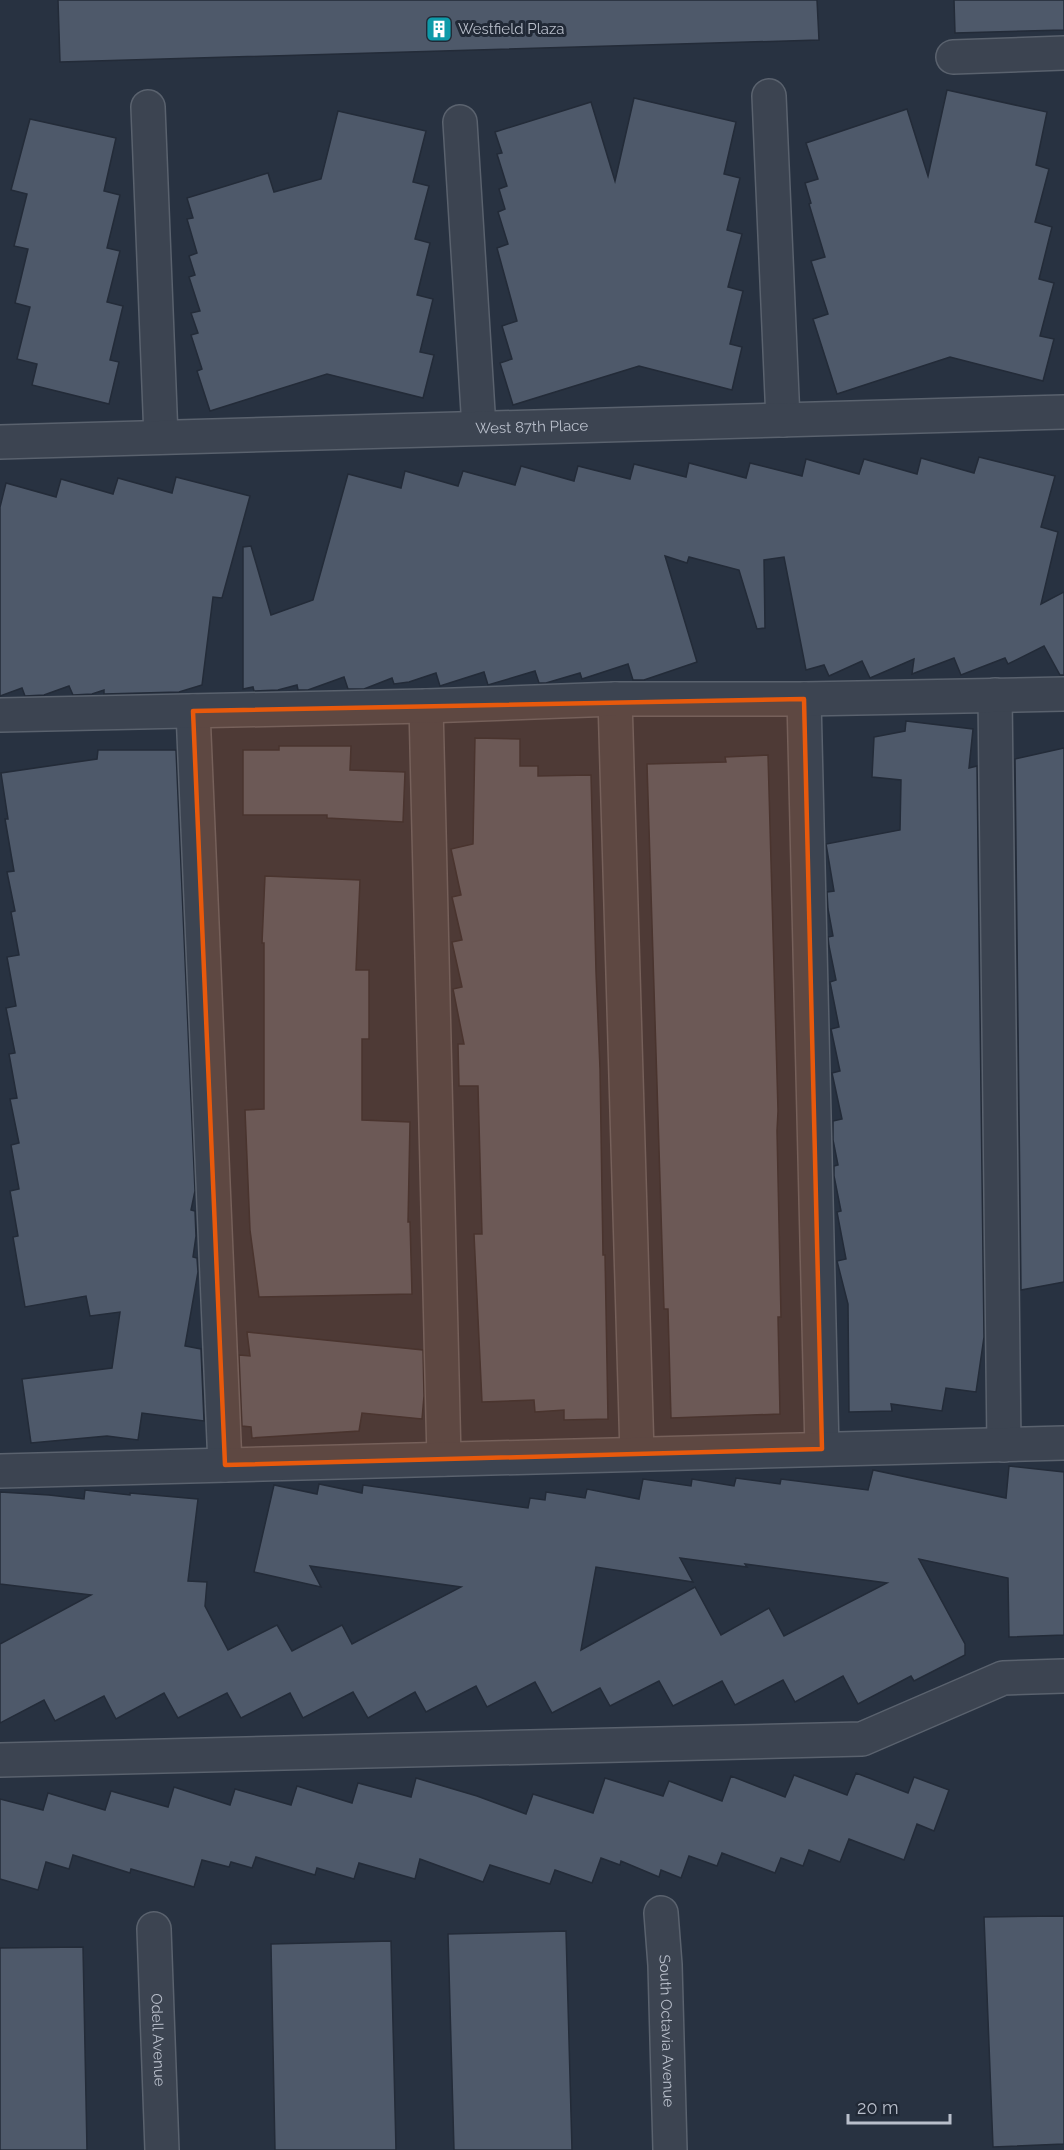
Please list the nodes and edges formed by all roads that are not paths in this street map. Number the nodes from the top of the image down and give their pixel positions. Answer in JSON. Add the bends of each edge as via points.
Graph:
{"nodes":[{"id":1,"x":1064,"y":53,"type":"edge"},
{"id":2,"x":953,"y":57,"type":"dead end"},
{"id":3,"x":769,"y":96,"type":"dead end"},
{"id":4,"x":148,"y":107,"type":"dead end"},
{"id":5,"x":460,"y":122,"type":"dead end"},
{"id":6,"x":1064,"y":412,"type":"edge"},
{"id":7,"x":783,"y":420,"type":"junction"},
{"id":8,"x":479,"y":428,"type":"junction"},
{"id":9,"x":161,"y":437,"type":"junction"},
{"id":10,"x":0,"y":442,"type":"edge"},
{"id":11,"x":1064,"y":693,"type":"edge"},
{"id":12,"x":996,"y":695,"type":"junction"},
{"id":13,"x":615,"y":699,"type":"junction"},
{"id":14,"x":804,"y":699,"type":"junction"},
{"id":15,"x":426,"y":706,"type":"junction"},
{"id":16,"x":193,"y":711,"type":"junction"},
{"id":17,"x":0,"y":715,"type":"edge"},
{"id":18,"x":1064,"y":1443,"type":"edge"},
{"id":19,"x":1004,"y":1445,"type":"junction"},
{"id":20,"x":822,"y":1449,"type":"junction"},
{"id":21,"x":637,"y":1454,"type":"junction"},
{"id":22,"x":444,"y":1460,"type":"junction"},
{"id":23,"x":225,"y":1465,"type":"junction"},
{"id":24,"x":0,"y":1471,"type":"edge"},
{"id":25,"x":1064,"y":1676,"type":"edge"},
{"id":26,"x":0,"y":1760,"type":"edge"},
{"id":27,"x":661,"y":1913,"type":"dead end"},
{"id":28,"x":154,"y":1929,"type":"dead end"},
{"id":29,"x":162,"y":2150,"type":"edge"},
{"id":30,"x":670,"y":2150,"type":"edge"}],
"edges":[{"from":1,"to":2,"type":"street"},
{"from":3,"to":7,"type":"street"},
{"from":4,"to":9,"type":"street"},
{"from":5,"to":8,"type":"street"},
{"from":6,"to":7,"type":"street","name":"West 87th Place"},
{"from":7,"to":8,"type":"street","name":"West 87th Place"},
{"from":8,"to":9,"type":"street","name":"West 87th Place"},
{"from":9,"to":10,"type":"street","name":"West 87th Place"},
{"from":11,"to":12,"type":"street"},
{"from":12,"to":14,"type":"street"},
{"from":12,"to":19,"type":"street"},
{"from":13,"to":14,"type":"street"},
{"from":13,"to":15,"type":"street"},
{"from":13,"to":21,"type":"street"},
{"from":14,"to":20,"type":"street"},
{"from":15,"to":16,"type":"street"},
{"from":15,"to":22,"type":"street"},
{"from":16,"to":17,"type":"street"},
{"from":16,"to":23,"type":"street"},
{"from":18,"to":19,"type":"street"},
{"from":19,"to":20,"type":"street"},
{"from":20,"to":21,"type":"street"},
{"from":21,"to":22,"type":"street"},
{"from":22,"to":23,"type":"street"},
{"from":23,"to":24,"type":"street"},
{"from":25,"to":26,"type":"street","via":[[1003,1678],[862,1739]]},
{"from":27,"to":30,"type":"street","name":"South Octavia Avenue"},
{"from":28,"to":29,"type":"street","name":"Odell Avenue"}]}
